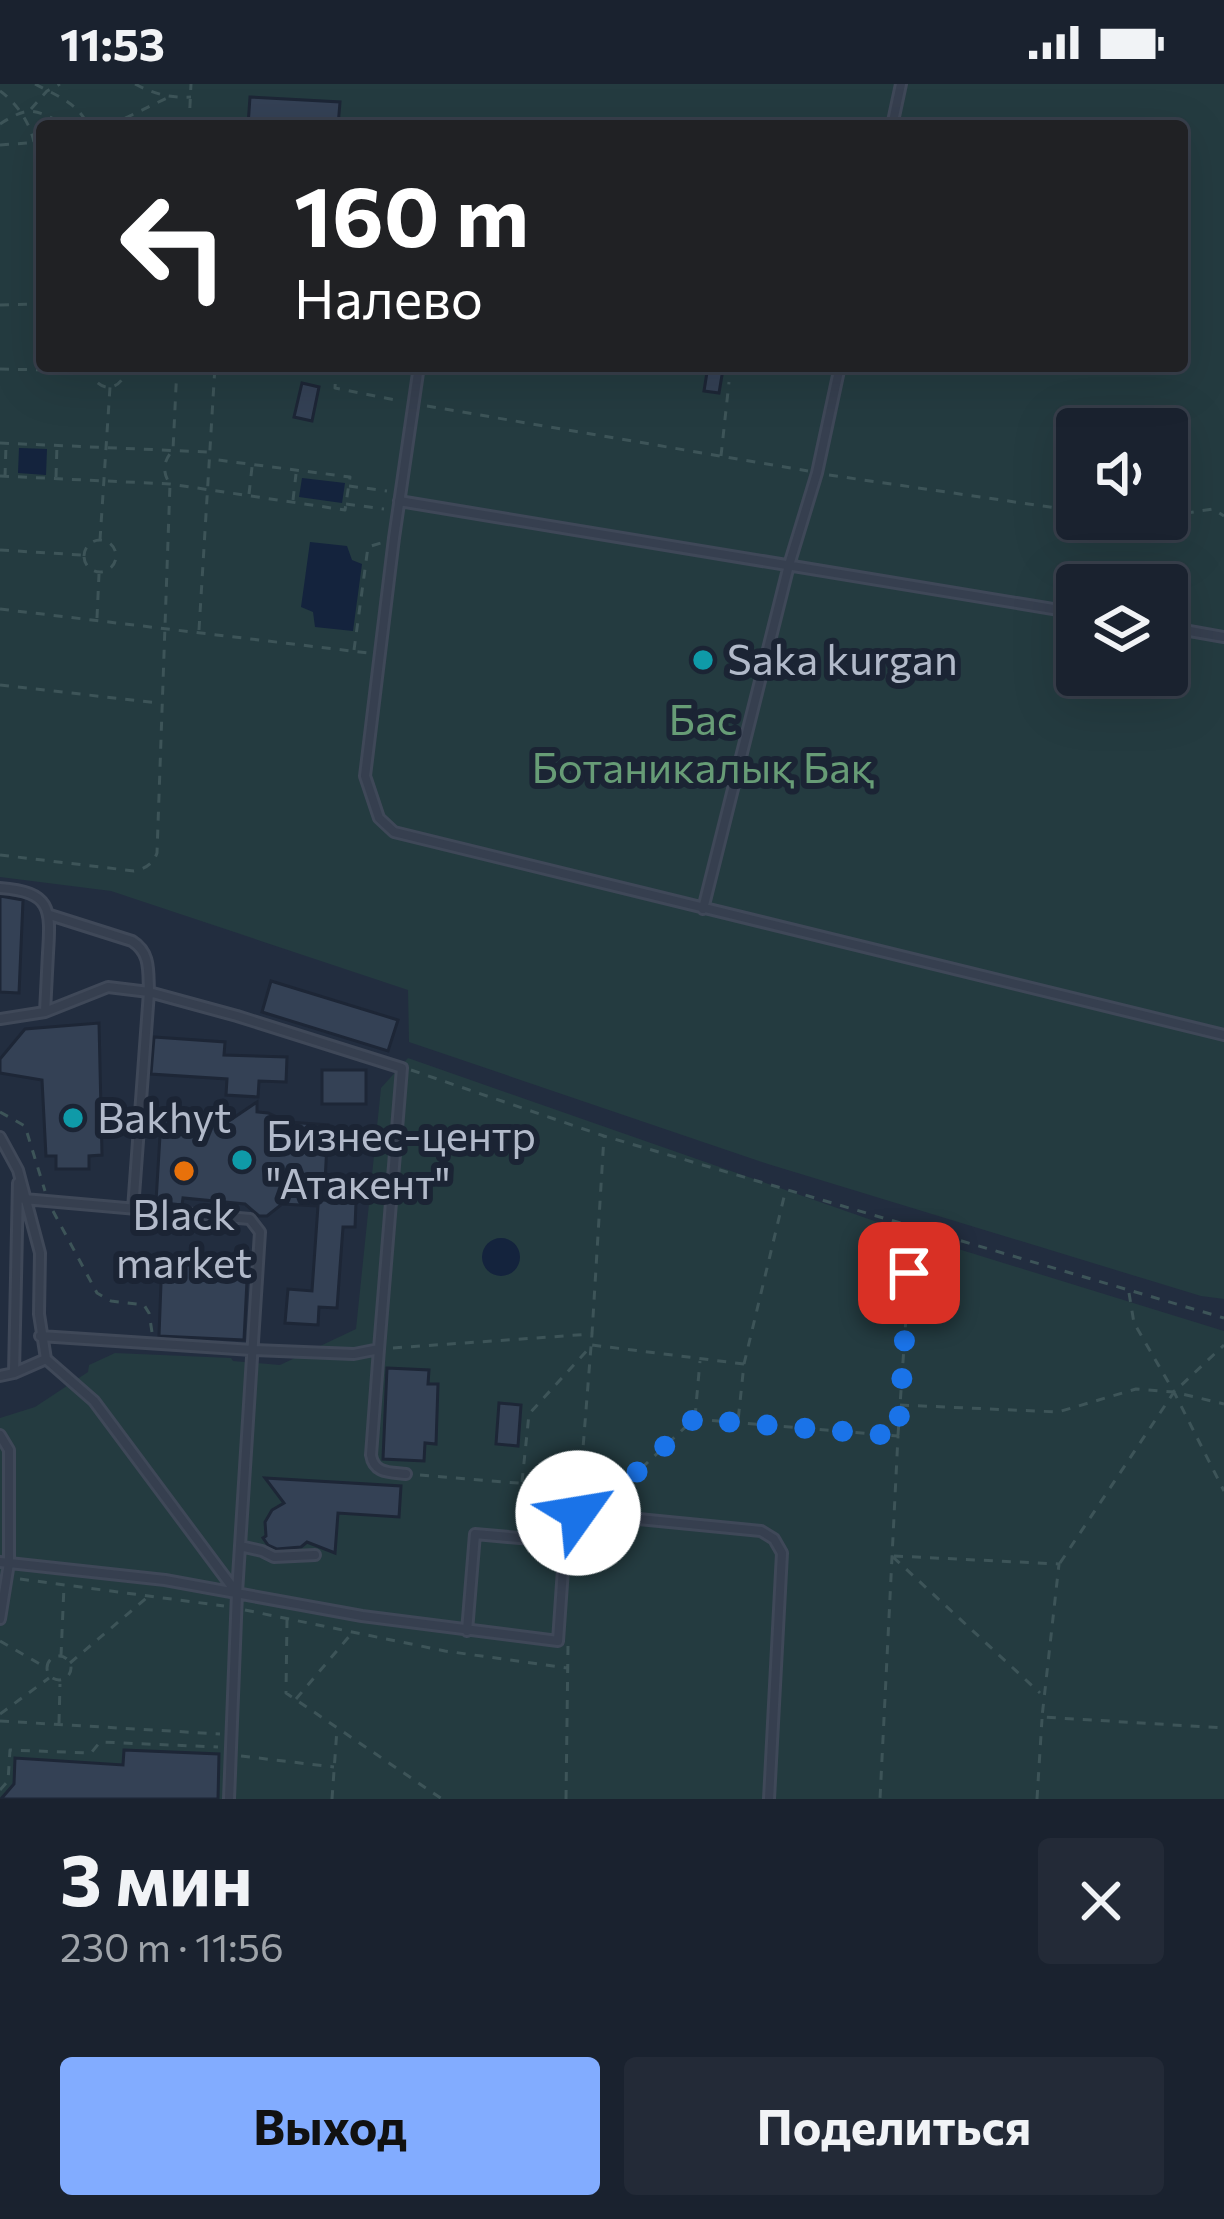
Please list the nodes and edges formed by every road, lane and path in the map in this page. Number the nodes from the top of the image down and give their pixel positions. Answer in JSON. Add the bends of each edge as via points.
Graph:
{"nodes":[{"id":1,"x":35,"y":84,"type":"edge"},
{"id":2,"x":60,"y":84,"type":"edge"},
{"id":3,"x":135,"y":84,"type":"edge"},
{"id":4,"x":191,"y":84,"type":"edge"},
{"id":5,"x":902,"y":84,"type":"edge"},
{"id":6,"x":0,"y":91,"type":"edge"},
{"id":7,"x":47,"y":91,"type":"junction"},
{"id":8,"x":169,"y":98,"type":"junction"},
{"id":9,"x":190,"y":98,"type":"junction"},
{"id":10,"x":30,"y":110,"type":"junction"},
{"id":11,"x":20,"y":111,"type":"junction"},
{"id":12,"x":53,"y":120,"type":"edge"},
{"id":13,"x":86,"y":120,"type":"edge"},
{"id":14,"x":122,"y":120,"type":"edge"},
{"id":15,"x":189,"y":120,"type":"edge"},
{"id":16,"x":893,"y":120,"type":"edge"},
{"id":17,"x":2,"y":121,"type":"edge"},
{"id":18,"x":34,"y":142,"type":"joint"},
{"id":19,"x":0,"y":145,"type":"edge"},
{"id":20,"x":36,"y":304,"type":"edge"},
{"id":21,"x":0,"y":305,"type":"edge"},
{"id":22,"x":0,"y":368,"type":"edge"},
{"id":23,"x":36,"y":368,"type":"edge"},
{"id":24,"x":95,"y":372,"type":"edge"},
{"id":25,"x":124,"y":372,"type":"edge"},
{"id":26,"x":177,"y":372,"type":"edge"},
{"id":27,"x":214,"y":372,"type":"edge"},
{"id":28,"x":336,"y":372,"type":"edge"},
{"id":29,"x":418,"y":372,"type":"edge"},
{"id":30,"x":839,"y":372,"type":"edge"},
{"id":31,"x":729,"y":382,"type":"dead end"},
{"id":32,"x":110,"y":387,"type":"junction"},
{"id":33,"x":413,"y":404,"type":"junction"},
{"id":34,"x":3,"y":443,"type":"edge"},
{"id":35,"x":57,"y":445,"type":"junction"},
{"id":36,"x":107,"y":447,"type":"junction"},
{"id":37,"x":173,"y":450,"type":"junction"},
{"id":38,"x":210,"y":456,"type":"junction"},
{"id":39,"x":721,"y":458,"type":"junction"},
{"id":40,"x":252,"y":464,"type":"junction"},
{"id":41,"x":296,"y":470,"type":"junction"},
{"id":42,"x":817,"y":473,"type":"junction"},
{"id":43,"x":3,"y":476,"type":"edge"},
{"id":44,"x":56,"y":478,"type":"junction"},
{"id":45,"x":105,"y":481,"type":"junction"},
{"id":46,"x":170,"y":484,"type":"junction"},
{"id":47,"x":349,"y":486,"type":"junction"},
{"id":48,"x":208,"y":489,"type":"junction"},
{"id":49,"x":248,"y":495,"type":"junction"},
{"id":50,"x":399,"y":501,"type":"junction"},
{"id":51,"x":293,"y":502,"type":"junction"},
{"id":52,"x":346,"y":504,"type":"junction"},
{"id":53,"x":1056,"y":509,"type":"edge"},
{"id":54,"x":1188,"y":513,"type":"edge"},
{"id":55,"x":1224,"y":516,"type":"edge"},
{"id":56,"x":394,"y":538,"type":"junction"},
{"id":57,"x":100,"y":540,"type":"junction"},
{"id":58,"x":0,"y":550,"type":"edge"},
{"id":59,"x":84,"y":555,"type":"junction"},
{"id":60,"x":788,"y":565,"type":"junction"},
{"id":61,"x":99,"y":572,"type":"junction"},
{"id":62,"x":0,"y":609,"type":"edge"},
{"id":63,"x":1056,"y":610,"type":"edge"},
{"id":64,"x":97,"y":620,"type":"junction"},
{"id":65,"x":165,"y":628,"type":"junction"},
{"id":66,"x":1188,"y":631,"type":"edge"},
{"id":67,"x":199,"y":632,"type":"junction"},
{"id":68,"x":1224,"y":637,"type":"edge"},
{"id":69,"x":354,"y":651,"type":"junction"},
{"id":70,"x":379,"y":654,"type":"junction"},
{"id":71,"x":0,"y":685,"type":"edge"},
{"id":72,"x":162,"y":703,"type":"junction"},
{"id":73,"x":0,"y":855,"type":"edge"},
{"id":74,"x":0,"y":888,"type":"edge"},
{"id":75,"x":703,"y":909,"type":"junction"},
{"id":76,"x":50,"y":915,"type":"junction"},
{"id":77,"x":149,"y":992,"type":"junction"},
{"id":78,"x":45,"y":1012,"type":"junction"},
{"id":79,"x":0,"y":1019,"type":"edge"},
{"id":80,"x":1224,"y":1035,"type":"edge"},
{"id":81,"x":403,"y":1068,"type":"junction"},
{"id":82,"x":0,"y":1112,"type":"edge"},
{"id":83,"x":604,"y":1136,"type":"junction"},
{"id":84,"x":0,"y":1137,"type":"edge"},
{"id":85,"x":18,"y":1170,"type":"junction"},
{"id":86,"x":785,"y":1191,"type":"junction"},
{"id":87,"x":24,"y":1199,"type":"junction"},
{"id":88,"x":48,"y":1203,"type":"junction"},
{"id":89,"x":133,"y":1209,"type":"junction"},
{"id":90,"x":912,"y":1228,"type":"junction"},
{"id":91,"x":0,"y":1264,"type":"edge"},
{"id":92,"x":16,"y":1265,"type":"junction"},
{"id":93,"x":1129,"y":1291,"type":"junction"},
{"id":94,"x":1224,"y":1318,"type":"edge"},
{"id":95,"x":40,"y":1336,"type":"junction"},
{"id":96,"x":154,"y":1344,"type":"junction"},
{"id":97,"x":1224,"y":1345,"type":"edge"},
{"id":98,"x":379,"y":1349,"type":"junction"},
{"id":99,"x":252,"y":1350,"type":"junction"},
{"id":100,"x":701,"y":1358,"type":"junction"},
{"id":101,"x":46,"y":1359,"type":"junction"},
{"id":102,"x":744,"y":1364,"type":"junction"},
{"id":103,"x":14,"y":1373,"type":"junction"},
{"id":104,"x":0,"y":1376,"type":"edge"},
{"id":105,"x":1174,"y":1392,"type":"junction"},
{"id":106,"x":900,"y":1405,"type":"junction"},
{"id":107,"x":1224,"y":1405,"type":"edge"},
{"id":108,"x":694,"y":1419,"type":"junction"},
{"id":109,"x":738,"y":1423,"type":"junction"},
{"id":110,"x":0,"y":1435,"type":"edge"},
{"id":111,"x":898,"y":1436,"type":"junction"},
{"id":112,"x":406,"y":1474,"type":"joint"},
{"id":113,"x":522,"y":1482,"type":"junction"},
{"id":114,"x":580,"y":1488,"type":"dead end"},
{"id":115,"x":1224,"y":1491,"type":"edge"},
{"id":116,"x":592,"y":1514,"type":"junction"},
{"id":117,"x":565,"y":1542,"type":"junction"},
{"id":118,"x":240,"y":1546,"type":"junction"},
{"id":119,"x":315,"y":1556,"type":"dead end"},
{"id":120,"x":892,"y":1556,"type":"junction"},
{"id":121,"x":5,"y":1562,"type":"edge"},
{"id":122,"x":1059,"y":1564,"type":"junction"},
{"id":123,"x":8,"y":1577,"type":"junction"},
{"id":124,"x":64,"y":1583,"type":"junction"},
{"id":125,"x":237,"y":1593,"type":"junction"},
{"id":126,"x":150,"y":1594,"type":"junction"},
{"id":127,"x":237,"y":1609,"type":"junction"},
{"id":128,"x":0,"y":1618,"type":"edge"},
{"id":129,"x":287,"y":1618,"type":"junction"},
{"id":130,"x":467,"y":1631,"type":"junction"},
{"id":131,"x":353,"y":1632,"type":"junction"},
{"id":132,"x":0,"y":1641,"type":"edge"},
{"id":133,"x":61,"y":1656,"type":"junction"},
{"id":134,"x":70,"y":1663,"type":"junction"},
{"id":135,"x":46,"y":1667,"type":"junction"},
{"id":136,"x":567,"y":1668,"type":"dead end"},
{"id":137,"x":50,"y":1677,"type":"junction"},
{"id":138,"x":60,"y":1681,"type":"junction"},
{"id":139,"x":1043,"y":1696,"type":"junction"},
{"id":140,"x":295,"y":1700,"type":"junction"},
{"id":141,"x":0,"y":1714,"type":"edge"},
{"id":142,"x":1042,"y":1717,"type":"junction"},
{"id":143,"x":0,"y":1721,"type":"edge"},
{"id":144,"x":58,"y":1725,"type":"junction"},
{"id":145,"x":338,"y":1726,"type":"junction"},
{"id":146,"x":1224,"y":1728,"type":"edge"},
{"id":147,"x":231,"y":1735,"type":"junction"},
{"id":148,"x":231,"y":1751,"type":"junction"},
{"id":149,"x":334,"y":1767,"type":"junction"},
{"id":150,"x":0,"y":1790,"type":"edge"},
{"id":151,"x":229,"y":1799,"type":"edge"},
{"id":152,"x":332,"y":1799,"type":"edge"},
{"id":153,"x":442,"y":1799,"type":"edge"},
{"id":154,"x":770,"y":1799,"type":"edge"},
{"id":155,"x":880,"y":1799,"type":"edge"},
{"id":156,"x":1037,"y":1799,"type":"edge"}],
"edges":[{"from":1,"to":7,"type":"path"},
{"from":2,"to":7,"type":"path"},
{"from":3,"to":8,"type":"path"},
{"from":4,"to":9,"type":"path"},
{"from":5,"to":16,"type":"lane"},
{"from":6,"to":11,"type":"path"},
{"from":7,"to":10,"type":"path"},
{"from":7,"to":13,"type":"path"},
{"from":8,"to":9,"type":"path"},
{"from":8,"to":14,"type":"path"},
{"from":9,"to":15,"type":"path"},
{"from":10,"to":11,"type":"path"},
{"from":10,"to":12,"type":"path"},
{"from":11,"to":17,"type":"path"},
{"from":11,"to":18,"type":"path"},
{"from":18,"to":19,"type":"path"},
{"from":20,"to":21,"type":"path"},
{"from":22,"to":23,"type":"path"},
{"from":24,"to":32,"type":"path","via":[[98,384]]},
{"from":25,"to":32,"type":"path"},
{"from":26,"to":37,"type":"path"},
{"from":27,"to":38,"type":"path"},
{"from":28,"to":33,"type":"path","via":[[335,388]]},
{"from":29,"to":33,"type":"lane"},
{"from":30,"to":42,"type":"lane"},
{"from":31,"to":39,"type":"path"},
{"from":32,"to":36,"type":"path"},
{"from":33,"to":39,"type":"path"},
{"from":33,"to":50,"type":"lane"},
{"from":34,"to":35,"type":"path"},
{"from":34,"to":43,"type":"path"},
{"from":35,"to":36,"type":"path"},
{"from":35,"to":44,"type":"path"},
{"from":36,"to":37,"type":"path"},
{"from":36,"to":45,"type":"path"},
{"from":37,"to":38,"type":"path"},
{"from":37,"to":46,"type":"path","via":[[164,467]]},
{"from":38,"to":40,"type":"path"},
{"from":38,"to":48,"type":"path"},
{"from":39,"to":42,"type":"path"},
{"from":40,"to":41,"type":"path"},
{"from":40,"to":49,"type":"path"},
{"from":41,"to":47,"type":"path","via":[[350,478]]},
{"from":41,"to":51,"type":"path"},
{"from":42,"to":53,"type":"path"},
{"from":42,"to":60,"type":"lane"},
{"from":43,"to":44,"type":"path"},
{"from":44,"to":45,"type":"path"},
{"from":45,"to":46,"type":"path"},
{"from":45,"to":57,"type":"path"},
{"from":46,"to":48,"type":"path"},
{"from":46,"to":65,"type":"path"},
{"from":47,"to":50,"type":"path"},
{"from":47,"to":52,"type":"path"},
{"from":48,"to":49,"type":"path"},
{"from":48,"to":67,"type":"path"},
{"from":49,"to":51,"type":"path"},
{"from":50,"to":52,"type":"path"},
{"from":50,"to":56,"type":"lane"},
{"from":50,"to":60,"type":"lane"},
{"from":51,"to":52,"type":"path","via":[[345,510]]},
{"from":54,"to":55,"type":"path","via":[[1213,509]]},
{"from":56,"to":69,"type":"path","via":[[368,548]]},
{"from":56,"to":70,"type":"lane"},
{"from":57,"to":59,"type":"path"},
{"from":57,"to":61,"type":"path","via":[[116,557]]},
{"from":58,"to":59,"type":"path"},
{"from":59,"to":61,"type":"path"},
{"from":60,"to":63,"type":"lane"},
{"from":60,"to":75,"type":"lane"},
{"from":61,"to":64,"type":"path"},
{"from":62,"to":64,"type":"path"},
{"from":64,"to":65,"type":"path"},
{"from":65,"to":67,"type":"path"},
{"from":65,"to":72,"type":"path"},
{"from":66,"to":68,"type":"lane"},
{"from":67,"to":69,"type":"path"},
{"from":69,"to":70,"type":"path"},
{"from":70,"to":75,"type":"lane","via":[[365,776],[379,818],[394,832]]},
{"from":71,"to":72,"type":"path"},
{"from":72,"to":73,"type":"path","via":[[154,860],[134,872]]},
{"from":74,"to":76,"type":"lane","via":[[22,890]]},
{"from":75,"to":80,"type":"lane"},
{"from":76,"to":77,"type":"lane","via":[[142,948]]},
{"from":76,"to":78,"type":"lane"},
{"from":77,"to":78,"type":"lane","via":[[108,987]]},
{"from":77,"to":81,"type":"lane"},
{"from":77,"to":89,"type":"lane"},
{"from":78,"to":79,"type":"lane"},
{"from":81,"to":83,"type":"path"},
{"from":81,"to":98,"type":"lane"},
{"from":82,"to":88,"type":"path","via":[[26,1126]]},
{"from":83,"to":86,"type":"path"},
{"from":83,"to":98,"type":"path","via":[[592,1334]]},
{"from":84,"to":85,"type":"lane"},
{"from":85,"to":87,"type":"lane"},
{"from":85,"to":92,"type":"lane"},
{"from":86,"to":90,"type":"path"},
{"from":86,"to":102,"type":"path"},
{"from":87,"to":88,"type":"lane"},
{"from":87,"to":95,"type":"lane","via":[[40,1253]]},
{"from":88,"to":89,"type":"lane"},
{"from":88,"to":96,"type":"path","via":[[97,1293],[144,1305]]},
{"from":89,"to":99,"type":"lane","via":[[256,1225]]},
{"from":90,"to":93,"type":"path"},
{"from":90,"to":106,"type":"path"},
{"from":91,"to":92,"type":"lane"},
{"from":92,"to":103,"type":"lane"},
{"from":93,"to":94,"type":"path"},
{"from":93,"to":105,"type":"path","via":[[1134,1323]]},
{"from":95,"to":96,"type":"lane"},
{"from":95,"to":101,"type":"lane"},
{"from":96,"to":99,"type":"lane"},
{"from":97,"to":105,"type":"path"},
{"from":98,"to":99,"type":"lane"},
{"from":98,"to":112,"type":"lane","via":[[373,1465]]},
{"from":99,"to":118,"type":"lane"},
{"from":100,"to":102,"type":"path"},
{"from":100,"to":108,"type":"path"},
{"from":100,"to":113,"type":"path","via":[[592,1345],[529,1414]]},
{"from":101,"to":103,"type":"lane"},
{"from":101,"to":125,"type":"lane","via":[[94,1401]]},
{"from":102,"to":109,"type":"path"},
{"from":103,"to":104,"type":"lane"},
{"from":105,"to":106,"type":"path","via":[[1136,1389],[1058,1412]]},
{"from":105,"to":107,"type":"path"},
{"from":105,"to":115,"type":"path"},
{"from":105,"to":122,"type":"path"},
{"from":106,"to":111,"type":"path"},
{"from":108,"to":109,"type":"path"},
{"from":108,"to":116,"type":"path"},
{"from":109,"to":111,"type":"path"},
{"from":110,"to":121,"type":"lane","via":[[9,1450]]},
{"from":111,"to":120,"type":"path"},
{"from":112,"to":113,"type":"path"},
{"from":113,"to":114,"type":"path"},
{"from":116,"to":117,"type":"lane","via":[[567,1512]]},
{"from":116,"to":154,"type":"lane","via":[[746,1528],[774,1539],[782,1553]]},
{"from":117,"to":130,"type":"lane","via":[[475,1534]]},
{"from":117,"to":130,"type":"lane","via":[[558,1641]]},
{"from":118,"to":119,"type":"lane","via":[[274,1557]]},
{"from":118,"to":125,"type":"lane"},
{"from":120,"to":122,"type":"path"},
{"from":120,"to":139,"type":"path"},
{"from":120,"to":155,"type":"path"},
{"from":121,"to":123,"type":"lane"},
{"from":121,"to":125,"type":"lane"},
{"from":122,"to":139,"type":"path"},
{"from":123,"to":124,"type":"path"},
{"from":123,"to":128,"type":"lane"},
{"from":124,"to":126,"type":"path"},
{"from":124,"to":133,"type":"path"},
{"from":125,"to":127,"type":"lane"},
{"from":125,"to":130,"type":"lane"},
{"from":126,"to":127,"type":"path"},
{"from":126,"to":134,"type":"path"},
{"from":127,"to":129,"type":"path"},
{"from":127,"to":147,"type":"lane"},
{"from":129,"to":131,"type":"path"},
{"from":129,"to":140,"type":"path","via":[[286,1693]]},
{"from":131,"to":136,"type":"path"},
{"from":131,"to":140,"type":"path"},
{"from":132,"to":135,"type":"path"},
{"from":133,"to":134,"type":"path"},
{"from":133,"to":135,"type":"path"},
{"from":134,"to":138,"type":"path"},
{"from":135,"to":137,"type":"path"},
{"from":137,"to":138,"type":"path"},
{"from":137,"to":141,"type":"path"},
{"from":138,"to":144,"type":"path"},
{"from":139,"to":142,"type":"path"},
{"from":140,"to":145,"type":"path"},
{"from":142,"to":146,"type":"path"},
{"from":142,"to":156,"type":"path"},
{"from":143,"to":144,"type":"path"},
{"from":144,"to":147,"type":"path"},
{"from":145,"to":149,"type":"path"},
{"from":145,"to":153,"type":"path"},
{"from":147,"to":148,"type":"lane"},
{"from":148,"to":149,"type":"path"},
{"from":148,"to":150,"type":"path","via":[[100,1742],[92,1753],[10,1750]]},
{"from":148,"to":151,"type":"lane"},
{"from":149,"to":152,"type":"path"}]}
